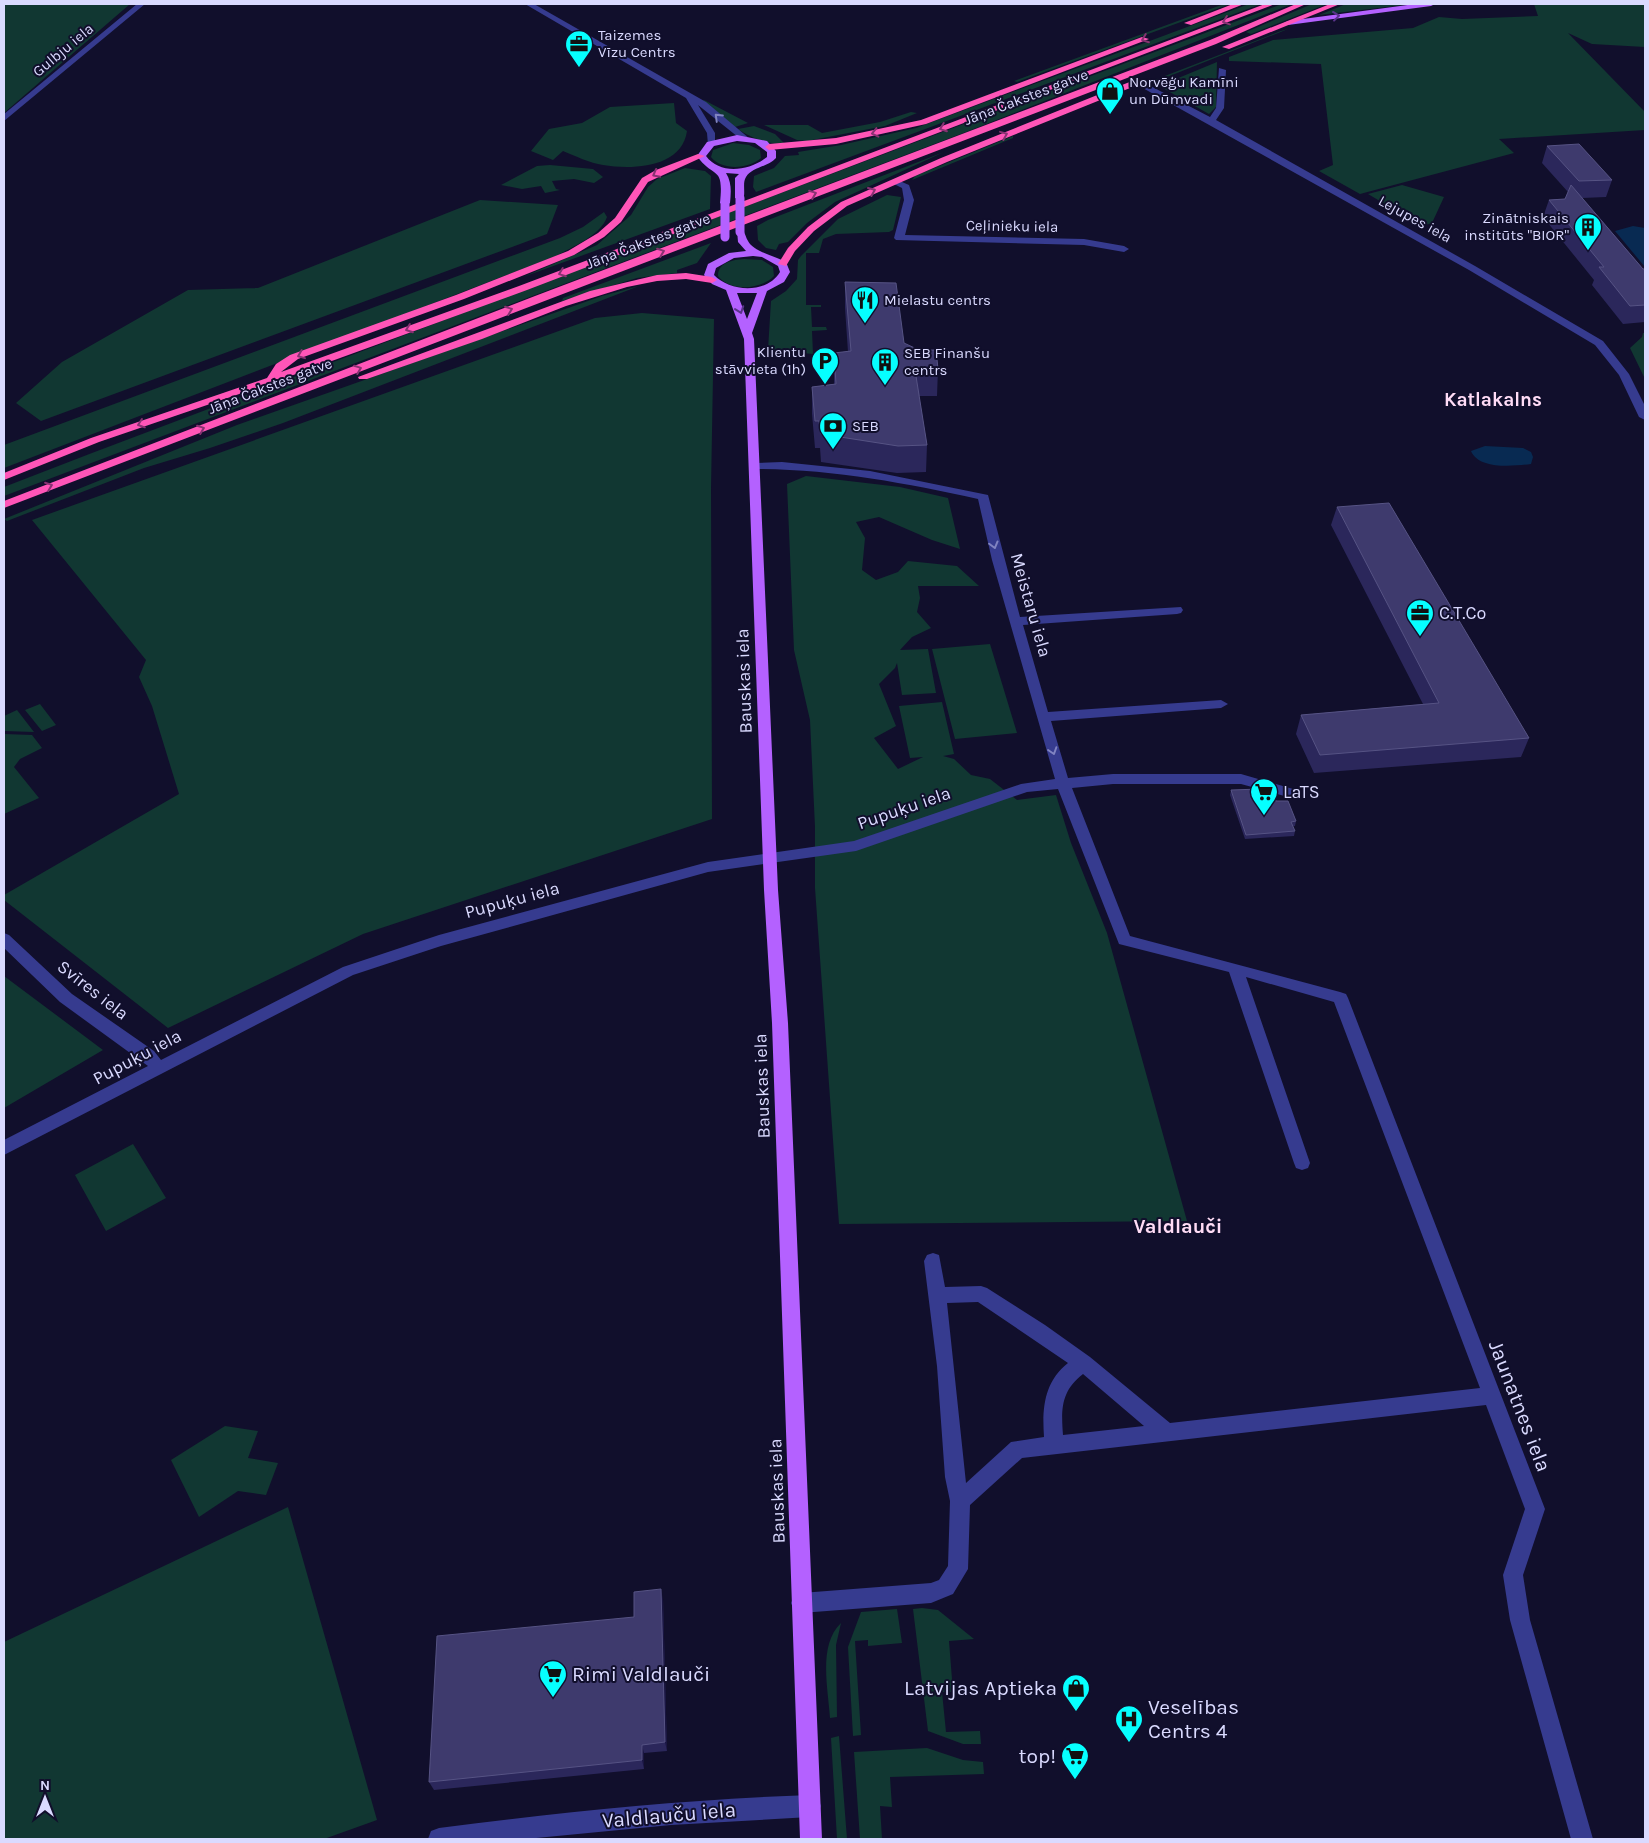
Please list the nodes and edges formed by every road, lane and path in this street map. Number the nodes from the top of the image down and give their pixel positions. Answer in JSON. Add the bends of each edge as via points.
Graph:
{"nodes":[{"id":1,"x":140,"y":4,"type":"edge"},
{"id":2,"x":529,"y":4,"type":"edge"},
{"id":3,"x":1240,"y":4,"type":"edge"},
{"id":4,"x":1271,"y":4,"type":"edge"},
{"id":5,"x":1302,"y":4,"type":"edge"},
{"id":6,"x":1336,"y":4,"type":"edge"},
{"id":7,"x":1431,"y":4,"type":"edge"},
{"id":8,"x":1288,"y":23,"type":"junction"},
{"id":9,"x":1184,"y":25,"type":"dead end"},
{"id":10,"x":1156,"y":35,"type":"dead end"},
{"id":11,"x":1217,"y":51,"type":"dead end"},
{"id":12,"x":1222,"y":70,"type":"dead end"},
{"id":13,"x":1141,"y":80,"type":"joint"},
{"id":14,"x":689,"y":97,"type":"junction"},
{"id":15,"x":4,"y":118,"type":"edge"},
{"id":16,"x":1211,"y":121,"type":"junction"},
{"id":17,"x":746,"y":139,"type":"junction"},
{"id":18,"x":712,"y":144,"type":"junction"},
{"id":19,"x":769,"y":147,"type":"junction"},
{"id":20,"x":701,"y":156,"type":"junction"},
{"id":21,"x":717,"y":168,"type":"junction"},
{"id":22,"x":748,"y":170,"type":"junction"},
{"id":23,"x":895,"y":182,"type":"junction"},
{"id":24,"x":1124,"y":249,"type":"dead end"},
{"id":25,"x":753,"y":253,"type":"junction"},
{"id":26,"x":722,"y":258,"type":"junction"},
{"id":27,"x":782,"y":264,"type":"junction"},
{"id":28,"x":712,"y":280,"type":"junction"},
{"id":29,"x":762,"y":289,"type":"junction"},
{"id":30,"x":731,"y":290,"type":"junction"},
{"id":31,"x":748,"y":331,"type":"junction"},
{"id":32,"x":270,"y":380,"type":"junction"},
{"id":33,"x":296,"y":393,"type":"junction"},
{"id":34,"x":1645,"y":417,"type":"edge"},
{"id":35,"x":755,"y":466,"type":"junction"},
{"id":36,"x":4,"y":478,"type":"edge"},
{"id":37,"x":4,"y":505,"type":"edge"},
{"id":38,"x":1177,"y":610,"type":"dead end"},
{"id":39,"x":1017,"y":621,"type":"junction"},
{"id":40,"x":1221,"y":704,"type":"dead end"},
{"id":41,"x":1043,"y":717,"type":"junction"},
{"id":42,"x":1063,"y":783,"type":"junction"},
{"id":43,"x":1288,"y":792,"type":"dead end"},
{"id":44,"x":771,"y":857,"type":"junction"},
{"id":45,"x":4,"y":939,"type":"edge"},
{"id":46,"x":1235,"y":968,"type":"junction"},
{"id":47,"x":160,"y":1069,"type":"junction"},
{"id":48,"x":4,"y":1148,"type":"edge"},
{"id":49,"x":1302,"y":1163,"type":"dead end"},
{"id":50,"x":933,"y":1261,"type":"dead end"},
{"id":51,"x":938,"y":1296,"type":"junction"},
{"id":52,"x":1083,"y":1363,"type":"junction"},
{"id":53,"x":1491,"y":1396,"type":"junction"},
{"id":54,"x":1166,"y":1432,"type":"junction"},
{"id":55,"x":1054,"y":1445,"type":"junction"},
{"id":56,"x":960,"y":1501,"type":"junction"},
{"id":57,"x":801,"y":1603,"type":"junction"},
{"id":58,"x":810,"y":1806,"type":"junction"},
{"id":59,"x":439,"y":1839,"type":"edge"},
{"id":60,"x":811,"y":1839,"type":"edge"},
{"id":61,"x":1582,"y":1839,"type":"edge"}],
"edges":[{"from":1,"to":15,"type":"street","name":"Gulbju iela"},
{"from":2,"to":14,"type":"street"},
{"from":3,"to":9,"type":"highway"},
{"from":4,"to":32,"type":"highway","name":"Jāņa Čakstes gatve","one_way":true,"via":[[523,288]]},
{"from":33,"to":5,"type":"highway","name":"Jāņa Čakstes gatve","one_way":true,"via":[[1213,42]]},
{"from":6,"to":8,"type":"highway"},
{"from":8,"to":7,"type":"main road","one_way":true},
{"from":8,"to":11,"type":"highway"},
{"from":10,"to":19,"type":"highway","one_way":true,"via":[[924,122],[836,142]]},
{"from":12,"to":16,"type":"street","via":[[1220,108]]},
{"from":13,"to":16,"type":"street","name":"Lejupes iela"},
{"from":23,"to":13,"type":"highway","one_way":true},
{"from":17,"to":14,"type":"street","one_way":true,"via":[[703,104]]},
{"from":14,"to":18,"type":"street","via":[[708,128]]},
{"from":16,"to":34,"type":"street","name":"Lejupes iela","via":[[1552,313],[1599,343],[1624,374]]},
{"from":17,"to":18,"type":"main road","via":[[728,139]]},
{"from":17,"to":19,"type":"main road"},
{"from":18,"to":20,"type":"main road"},
{"from":19,"to":22,"type":"main road","via":[[772,155],[768,162]]},
{"from":20,"to":21,"type":"main road"},
{"from":20,"to":32,"type":"highway","one_way":true,"via":[[645,180],[618,220],[601,235],[571,253],[294,357],[280,366]]},
{"from":21,"to":22,"type":"main road"},
{"from":21,"to":26,"type":"main road","bridge":true,"via":[[726,180]]},
{"from":22,"to":25,"type":"main road","bridge":true,"via":[[740,178],[740,232],[743,242]]},
{"from":23,"to":24,"type":"street","name":"Ceļinieku iela","via":[[906,187],[909,196],[899,238],[1084,242]]},
{"from":27,"to":23,"type":"highway","one_way":true,"via":[[824,217],[844,204]]},
{"from":25,"to":26,"type":"main road"},
{"from":25,"to":27,"type":"main road","via":[[766,255]]},
{"from":26,"to":28,"type":"main road","via":[[709,270]]},
{"from":27,"to":29,"type":"main road","via":[[786,272],[784,276],[776,284]]},
{"from":28,"to":30,"type":"main road"},
{"from":28,"to":33,"type":"highway","via":[[680,275],[609,289],[345,383]]},
{"from":29,"to":30,"type":"main road"},
{"from":29,"to":31,"type":"main road","name":"Bauskas iela"},
{"from":30,"to":31,"type":"main road","name":"Bauskas iela","one_way":true},
{"from":31,"to":35,"type":"main road","name":"Bauskas iela"},
{"from":32,"to":36,"type":"highway","name":"Jāņa Čakstes gatve","one_way":true,"via":[[95,440]]},
{"from":37,"to":33,"type":"highway","name":"Jāņa Čakstes gatve","one_way":true},
{"from":35,"to":39,"type":"street","name":"Meistaru iela","one_way":true,"via":[[819,469],[984,497],[998,560]]},
{"from":35,"to":44,"type":"main road","name":"Bauskas iela"},
{"from":38,"to":39,"type":"street"},
{"from":39,"to":41,"type":"street","name":"Meistaru iela"},
{"from":40,"to":41,"type":"street"},
{"from":41,"to":42,"type":"street","name":"Meistaru iela","one_way":true},
{"from":42,"to":43,"type":"street","name":"Pupuķu iela","via":[[1219,778],[1241,779]]},
{"from":42,"to":44,"type":"street","name":"Pupuķu iela","via":[[1026,787],[856,846],[828,853]]},
{"from":42,"to":46,"type":"street","name":"Meistaru iela","via":[[1124,940]]},
{"from":44,"to":47,"type":"street","name":"Pupuķu iela","via":[[708,866],[381,958],[348,971]]},
{"from":44,"to":57,"type":"main road","name":"Bauskas iela"},
{"from":45,"to":47,"type":"street","name":"Svīres iela","via":[[66,998],[148,1056]]},
{"from":46,"to":49,"type":"street"},
{"from":46,"to":53,"type":"street","name":"Jaunatnes iela","via":[[1340,998]]},
{"from":47,"to":48,"type":"street","name":"Pupuķu iela"},
{"from":50,"to":51,"type":"street"},
{"from":51,"to":52,"type":"street","via":[[981,1294]]},
{"from":51,"to":56,"type":"street"},
{"from":52,"to":54,"type":"street"},
{"from":52,"to":55,"type":"street","via":[[1065,1375],[1052,1399]]},
{"from":53,"to":54,"type":"street"},
{"from":53,"to":61,"type":"street","name":"Jaunatnes iela","via":[[1535,1509],[1513,1575],[1520,1620]]},
{"from":54,"to":55,"type":"street"},
{"from":55,"to":56,"type":"street","via":[[1018,1449]]},
{"from":56,"to":57,"type":"street","via":[[958,1569],[946,1587],[931,1593]]},
{"from":57,"to":58,"type":"main road","name":"Bauskas iela"},
{"from":58,"to":59,"type":"street","name":"Valdlauču iela","via":[[751,1807]]},
{"from":58,"to":60,"type":"main road","name":"Bauskas iela"}]}
